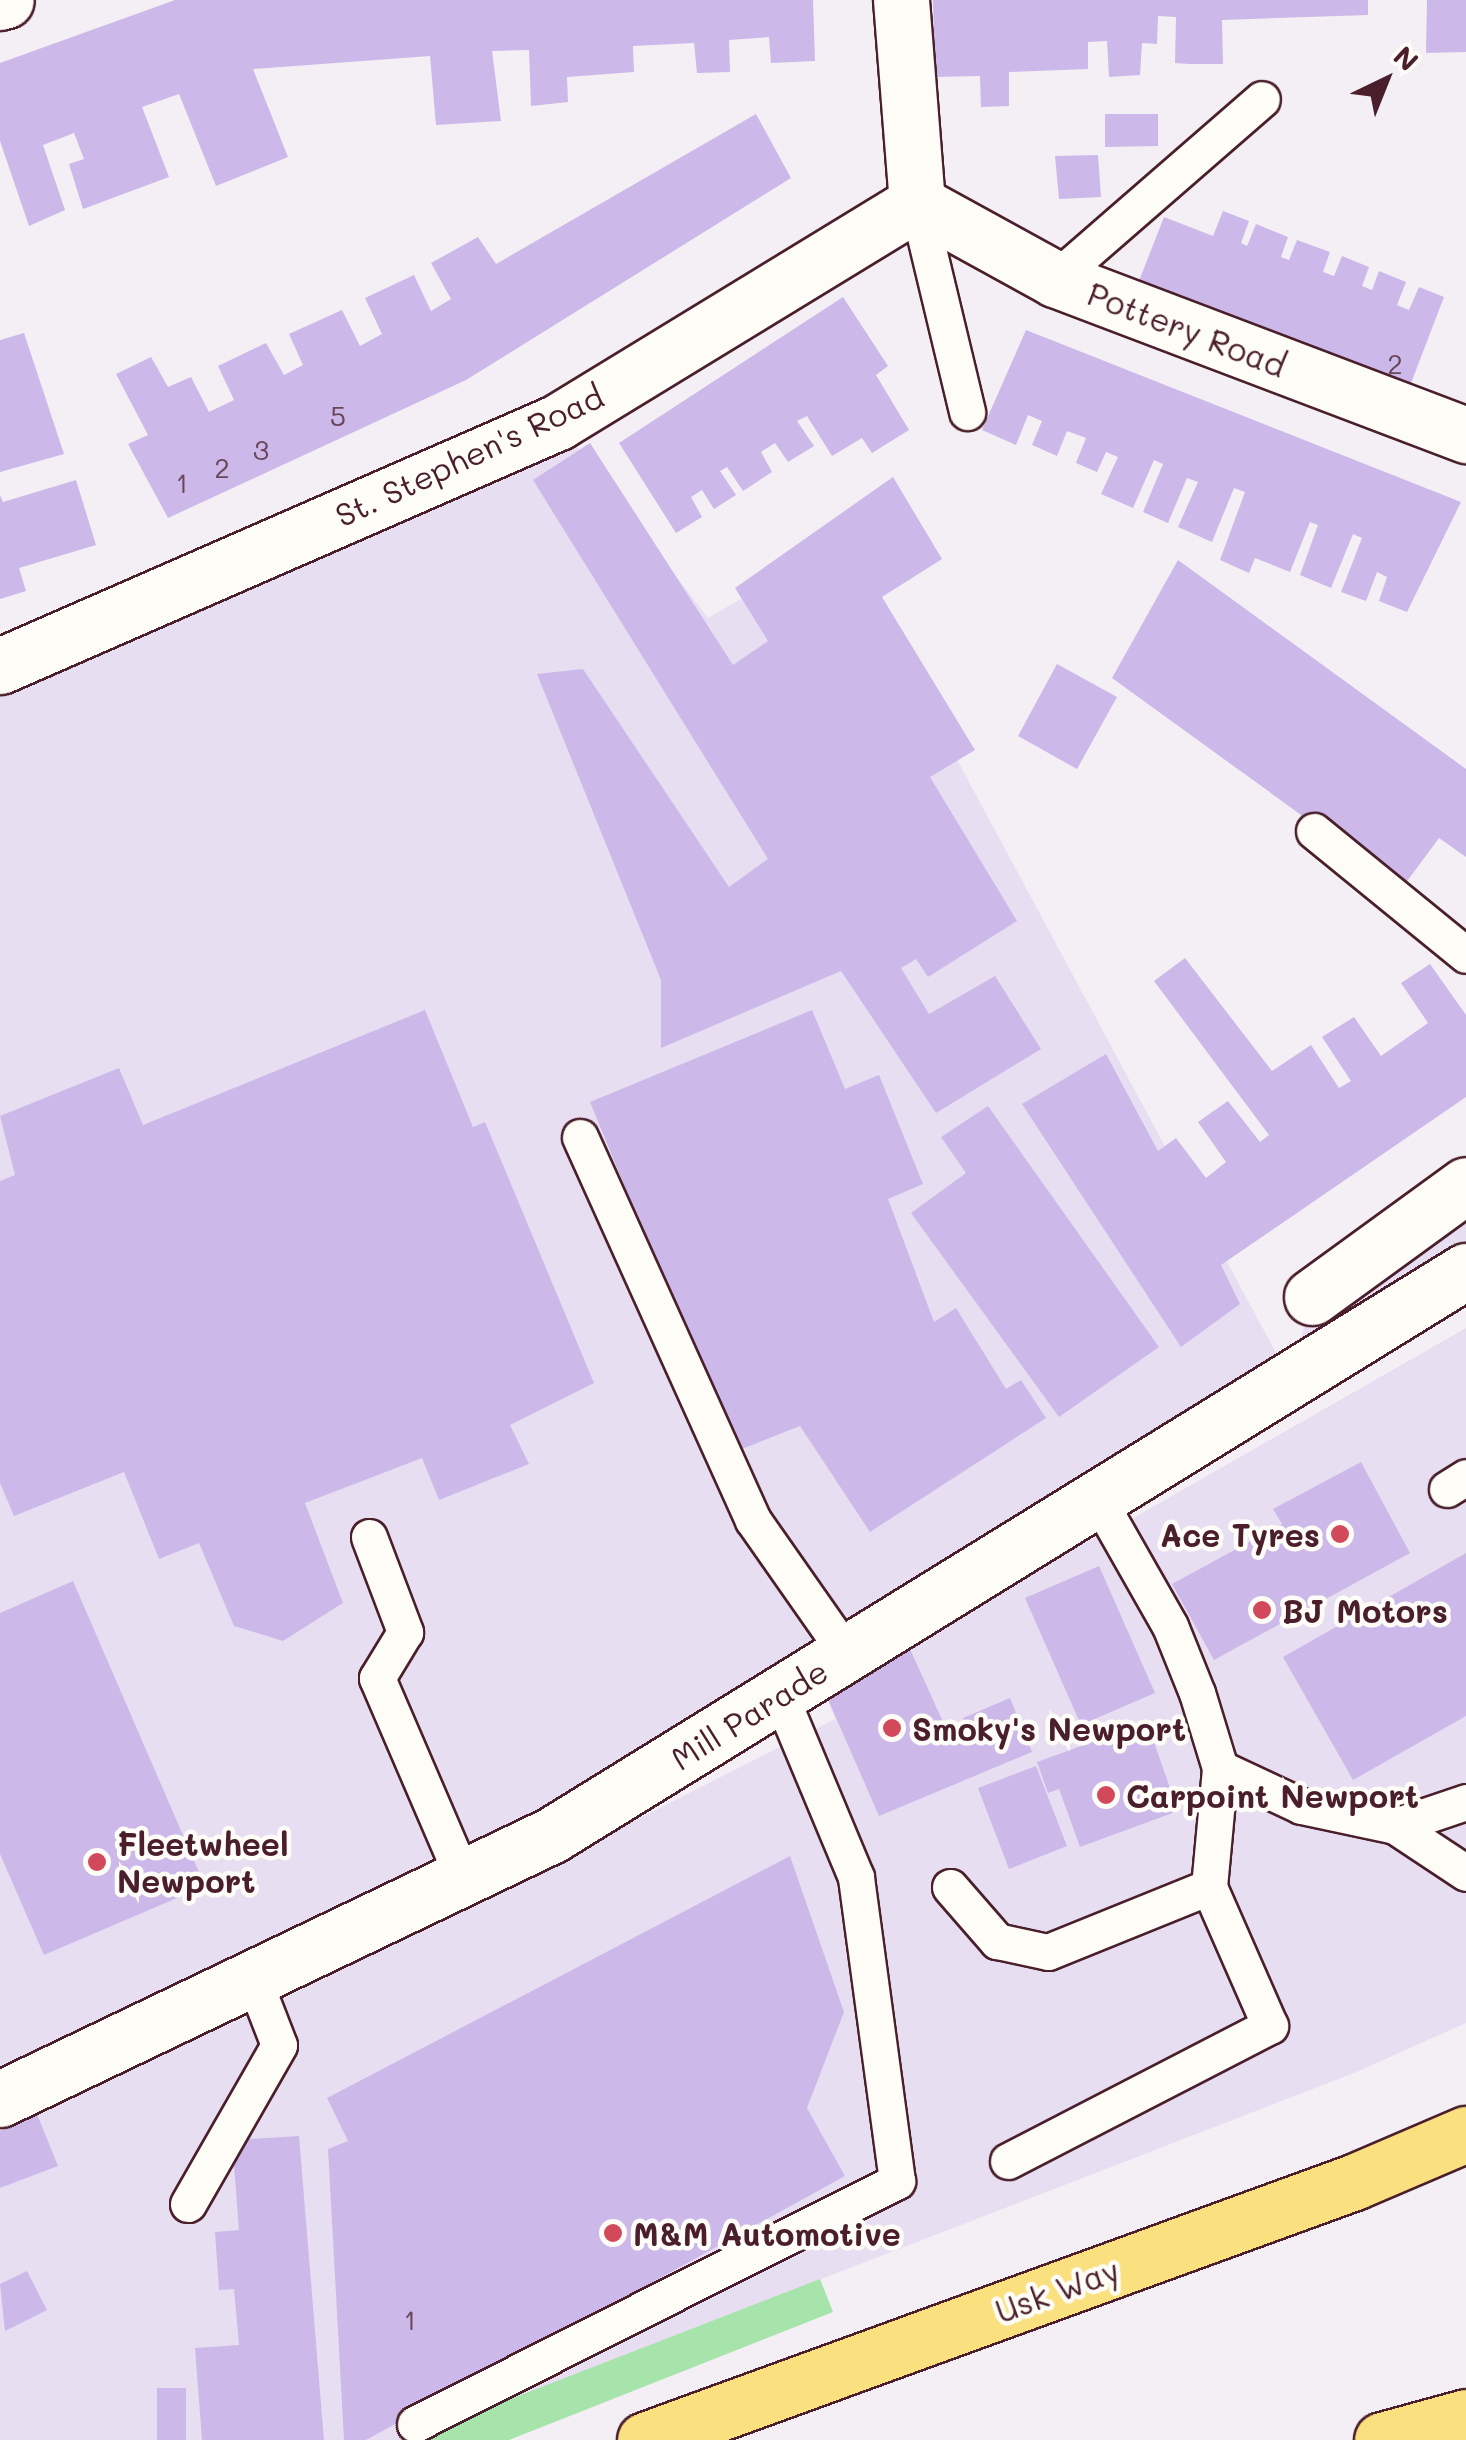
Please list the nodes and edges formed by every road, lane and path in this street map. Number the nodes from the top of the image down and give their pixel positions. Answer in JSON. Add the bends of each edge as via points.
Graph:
{"nodes":[{"id":1,"x":901,"y":0,"type":"edge"},
{"id":2,"x":1262,"y":99,"type":"dead end"},
{"id":3,"x":917,"y":204,"type":"junction"},
{"id":4,"x":1054,"y":279,"type":"junction"},
{"id":5,"x":967,"y":412,"type":"dead end"},
{"id":6,"x":1466,"y":435,"type":"edge"},
{"id":7,"x":0,"y":666,"type":"edge"},
{"id":8,"x":1314,"y":831,"type":"dead end"},
{"id":9,"x":1466,"y":955,"type":"edge"},
{"id":10,"x":580,"y":1137,"type":"dead end"},
{"id":11,"x":1466,"y":1185,"type":"edge"},
{"id":12,"x":1466,"y":1271,"type":"edge"},
{"id":13,"x":1312,"y":1297,"type":"dead end"},
{"id":14,"x":1098,"y":1500,"type":"junction"},
{"id":15,"x":369,"y":1537,"type":"dead end"},
{"id":16,"x":847,"y":1654,"type":"junction"},
{"id":17,"x":780,"y":1695,"type":"junction"},
{"id":18,"x":1220,"y":1768,"type":"junction"},
{"id":19,"x":1466,"y":1802,"type":"edge"},
{"id":20,"x":1395,"y":1826,"type":"junction"},
{"id":21,"x":1466,"y":1873,"type":"edge"},
{"id":22,"x":462,"y":1878,"type":"junction"},
{"id":23,"x":950,"y":1887,"type":"dead end"},
{"id":24,"x":1209,"y":1887,"type":"junction"},
{"id":25,"x":253,"y":1978,"type":"junction"},
{"id":26,"x":0,"y":2099,"type":"edge"},
{"id":27,"x":1466,"y":2134,"type":"edge"},
{"id":28,"x":1008,"y":2161,"type":"dead end"},
{"id":29,"x":188,"y":2204,"type":"dead end"},
{"id":30,"x":1466,"y":2416,"type":"edge"},
{"id":31,"x":415,"y":2424,"type":"dead end"},
{"id":32,"x":645,"y":2440,"type":"edge"},
{"id":33,"x":1382,"y":2440,"type":"edge"}],
"edges":[{"from":1,"to":3,"type":"street"},
{"from":2,"to":4,"type":"lane"},
{"from":3,"to":4,"type":"street","name":"Pottery Road"},
{"from":3,"to":5,"type":"lane"},
{"from":3,"to":7,"type":"street","name":"St. Stephen's Road","via":[[558,422]]},
{"from":4,"to":6,"type":"street","name":"Pottery Road"},
{"from":8,"to":9,"type":"lane"},
{"from":10,"to":16,"type":"lane","via":[[754,1520]]},
{"from":11,"to":13,"type":"street"},
{"from":12,"to":14,"type":"street","name":"Mill Parade"},
{"from":14,"to":16,"type":"street","name":"Mill Parade"},
{"from":14,"to":18,"type":"lane","via":[[1170,1626]]},
{"from":15,"to":22,"type":"lane","via":[[406,1632],[377,1678]]},
{"from":16,"to":17,"type":"street","name":"Mill Parade"},
{"from":17,"to":22,"type":"street","name":"Mill Parade","via":[[552,1835]]},
{"from":17,"to":31,"type":"lane","via":[[856,1876],[897,2181]]},
{"from":18,"to":20,"type":"lane","via":[[1301,1806]]},
{"from":18,"to":24,"type":"lane"},
{"from":19,"to":20,"type":"lane"},
{"from":20,"to":21,"type":"lane"},
{"from":22,"to":25,"type":"street","name":"Mill Parade"},
{"from":23,"to":24,"type":"lane","via":[[997,1940],[1048,1952]]},
{"from":24,"to":28,"type":"lane","via":[[1270,2026]]},
{"from":25,"to":26,"type":"street","name":"Mill Parade"},
{"from":25,"to":29,"type":"lane","via":[[279,2045]]},
{"from":27,"to":32,"type":"main road","name":"Usk Way"},
{"from":30,"to":33,"type":"main road"}]}
